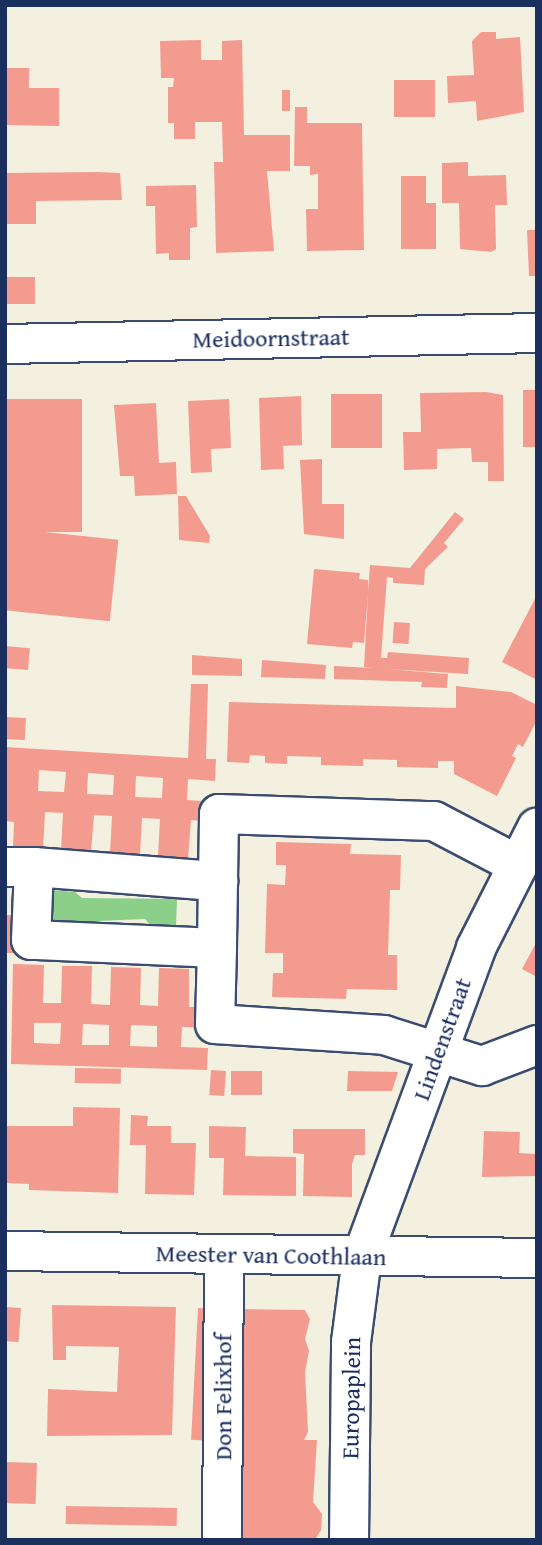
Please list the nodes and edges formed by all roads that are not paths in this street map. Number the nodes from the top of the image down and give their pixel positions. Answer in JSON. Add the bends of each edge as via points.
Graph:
{"nodes":[{"id":1,"x":537,"y":333,"type":"edge"},
{"id":2,"x":5,"y":344,"type":"edge"},
{"id":3,"x":537,"y":828,"type":"edge"},
{"id":4,"x":518,"y":865,"type":"junction"},
{"id":5,"x":19,"y":867,"type":"edge"},
{"id":6,"x":218,"y":881,"type":"junction"},
{"id":7,"x":217,"y":948,"type":"junction"},
{"id":8,"x":537,"y":1045,"type":"edge"},
{"id":9,"x":436,"y":1053,"type":"junction"},
{"id":10,"x":5,"y":1251,"type":"edge"},
{"id":11,"x":224,"y":1254,"type":"junction"},
{"id":12,"x":362,"y":1257,"type":"junction"},
{"id":13,"x":537,"y":1258,"type":"edge"},
{"id":14,"x":222,"y":1540,"type":"edge"},
{"id":15,"x":349,"y":1540,"type":"edge"}],
"edges":[{"from":1,"to":2,"type":"street","name":"Meidoornstraat"},
{"from":3,"to":4,"type":"street","name":"Lindenstraat"},
{"from":4,"to":6,"type":"street","via":[[434,821],[219,814]]},
{"from":4,"to":9,"type":"street","name":"Lindenstraat","via":[[476,948]]},
{"from":5,"to":6,"type":"street"},
{"from":5,"to":7,"type":"street","via":[[31,940]]},
{"from":6,"to":7,"type":"street"},
{"from":7,"to":9,"type":"street","via":[[215,1024],[367,1033]]},
{"from":8,"to":9,"type":"street","via":[[492,1066]]},
{"from":9,"to":12,"type":"street","name":"Lindenstraat"},
{"from":10,"to":11,"type":"street","name":"Meester van Coothlaan"},
{"from":11,"to":12,"type":"street","name":"Meester van Coothlaan"},
{"from":11,"to":14,"type":"street","name":"Don Felixhof"},
{"from":12,"to":13,"type":"street","name":"Meester van Coothlaan"},
{"from":12,"to":15,"type":"street","name":"Europaplein","via":[[351,1342]]}]}
